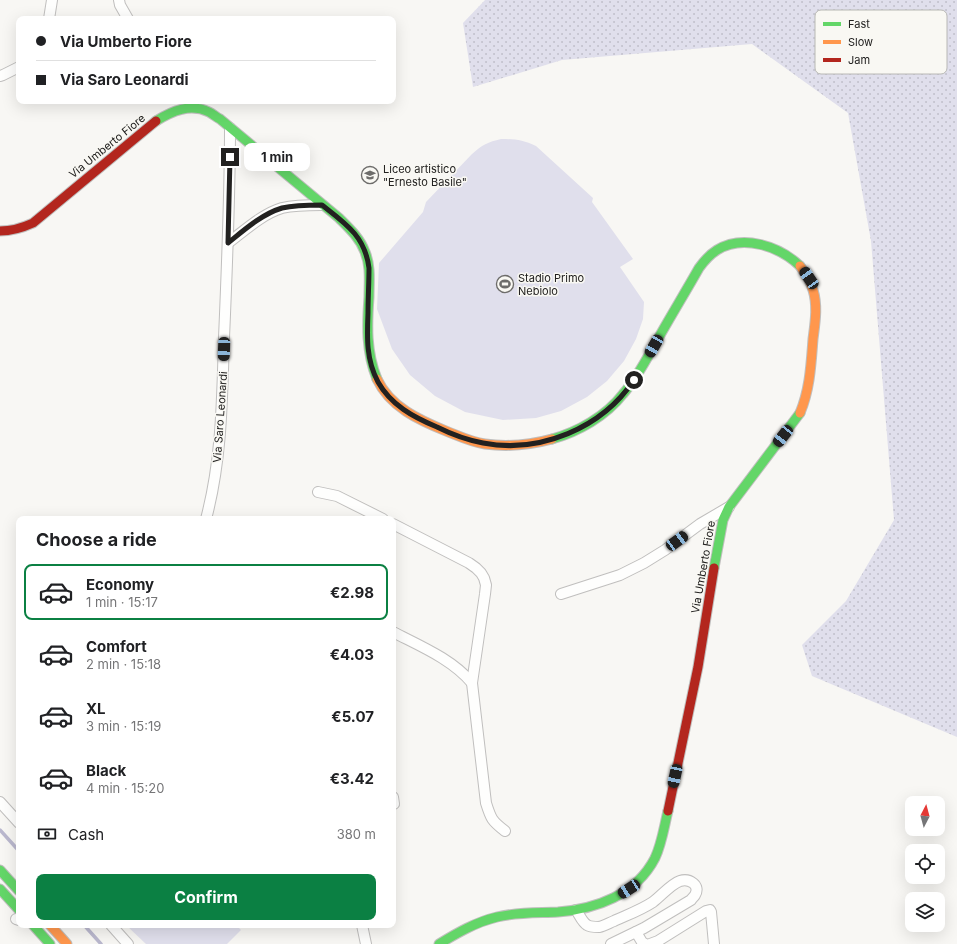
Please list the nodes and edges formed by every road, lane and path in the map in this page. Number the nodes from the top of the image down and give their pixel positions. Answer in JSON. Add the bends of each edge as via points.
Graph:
{"nodes":[{"id":1,"x":52,"y":0,"type":"edge"},
{"id":2,"x":119,"y":0,"type":"edge"},
{"id":3,"x":49,"y":16,"type":"edge"},
{"id":4,"x":126,"y":16,"type":"edge"},
{"id":5,"x":16,"y":68,"type":"edge"},
{"id":6,"x":1,"y":76,"type":"edge"},
{"id":7,"x":189,"y":104,"type":"edge"},
{"id":8,"x":230,"y":128,"type":"junction"},
{"id":9,"x":322,"y":205,"type":"junction"},
{"id":10,"x":0,"y":231,"type":"edge"},
{"id":11,"x":228,"y":243,"type":"junction"},
{"id":12,"x":318,"y":492,"type":"dead end"},
{"id":13,"x":729,"y":507,"type":"junction"},
{"id":14,"x":207,"y":516,"type":"edge"},
{"id":15,"x":377,"y":516,"type":"edge"},
{"id":16,"x":396,"y":526,"type":"edge"},
{"id":17,"x":561,"y":594,"type":"dead end"},
{"id":18,"x":396,"y":634,"type":"edge"},
{"id":19,"x":472,"y":683,"type":"junction"},
{"id":20,"x":0,"y":802,"type":"edge"},
{"id":21,"x":16,"y":820,"type":"edge"},
{"id":22,"x":505,"y":831,"type":"dead end"},
{"id":23,"x":0,"y":870,"type":"edge"},
{"id":24,"x":16,"y":888,"type":"edge"},
{"id":25,"x":0,"y":889,"type":"edge"},
{"id":26,"x":576,"y":910,"type":"junction"},
{"id":27,"x":16,"y":913,"type":"edge"},
{"id":28,"x":36,"y":928,"type":"edge"},
{"id":29,"x":53,"y":928,"type":"edge"},
{"id":30,"x":114,"y":928,"type":"edge"},
{"id":31,"x":363,"y":928,"type":"edge"},
{"id":32,"x":636,"y":932,"type":"junction"},
{"id":33,"x":50,"y":944,"type":"edge"},
{"id":34,"x":67,"y":944,"type":"edge"},
{"id":35,"x":128,"y":944,"type":"edge"},
{"id":36,"x":366,"y":944,"type":"edge"},
{"id":37,"x":439,"y":944,"type":"edge"},
{"id":38,"x":611,"y":944,"type":"edge"},
{"id":39,"x":645,"y":944,"type":"edge"},
{"id":40,"x":650,"y":944,"type":"edge"},
{"id":41,"x":714,"y":944,"type":"edge"}],
"edges":[{"from":1,"to":3,"type":"street"},
{"from":2,"to":4,"type":"street"},
{"from":5,"to":6,"type":"street"},
{"from":7,"to":8,"type":"street","name":"Via Umberto Fiore","via":[[209,112]]},
{"from":7,"to":10,"type":"street","name":"Via Umberto Fiore","via":[[160,119],[33,223],[13,231]]},
{"from":8,"to":9,"type":"street","name":"Via Umberto Fiore"},
{"from":8,"to":11,"type":"street","name":"Via Saro Leonardi"},
{"from":9,"to":11,"type":"street","via":[[292,206],[272,212]]},
{"from":9,"to":13,"type":"street","name":"Via Umberto Fiore","via":[[358,237],[367,257],[368,355],[384,391],[401,408],[427,423],[467,439],[497,445],[526,445],[554,439],[585,425],[608,410],[639,372],[699,268],[720,248],[733,244],[758,244],[771,247],[792,258],[809,278],[815,300],[816,312],[807,393],[799,414]]},
{"from":11,"to":14,"type":"street","name":"Via Saro Leonardi","via":[[221,434],[215,484]]},
{"from":12,"to":15,"type":"street","via":[[337,496]]},
{"from":13,"to":17,"type":"street","via":[[644,563],[620,575]]},
{"from":13,"to":26,"type":"street","name":"Via Umberto Fiore","via":[[720,533],[698,667],[662,839],[647,871],[629,889],[608,901]]},
{"from":16,"to":19,"type":"street","via":[[469,563],[484,578],[485,594]]},
{"from":18,"to":19,"type":"street","via":[[438,655],[462,672]]},
{"from":19,"to":22,"type":"street","via":[[486,804],[494,823]]},
{"from":20,"to":21,"type":"street"},
{"from":23,"to":24,"type":"street"},
{"from":25,"to":27,"type":"street"},
{"from":26,"to":32,"type":"street","via":[[587,925],[600,927],[653,902],[676,883],[687,880],[696,885],[697,890],[691,900]]},
{"from":26,"to":37,"type":"street","name":"Via Umberto Fiore","via":[[506,915],[465,929]]},
{"from":28,"to":33,"type":"street"},
{"from":29,"to":34,"type":"street"},
{"from":30,"to":35,"type":"street"},
{"from":31,"to":36,"type":"street"},
{"from":32,"to":38,"type":"street"},
{"from":32,"to":39,"type":"street"},
{"from":40,"to":41,"type":"street","via":[[710,910]]}]}
